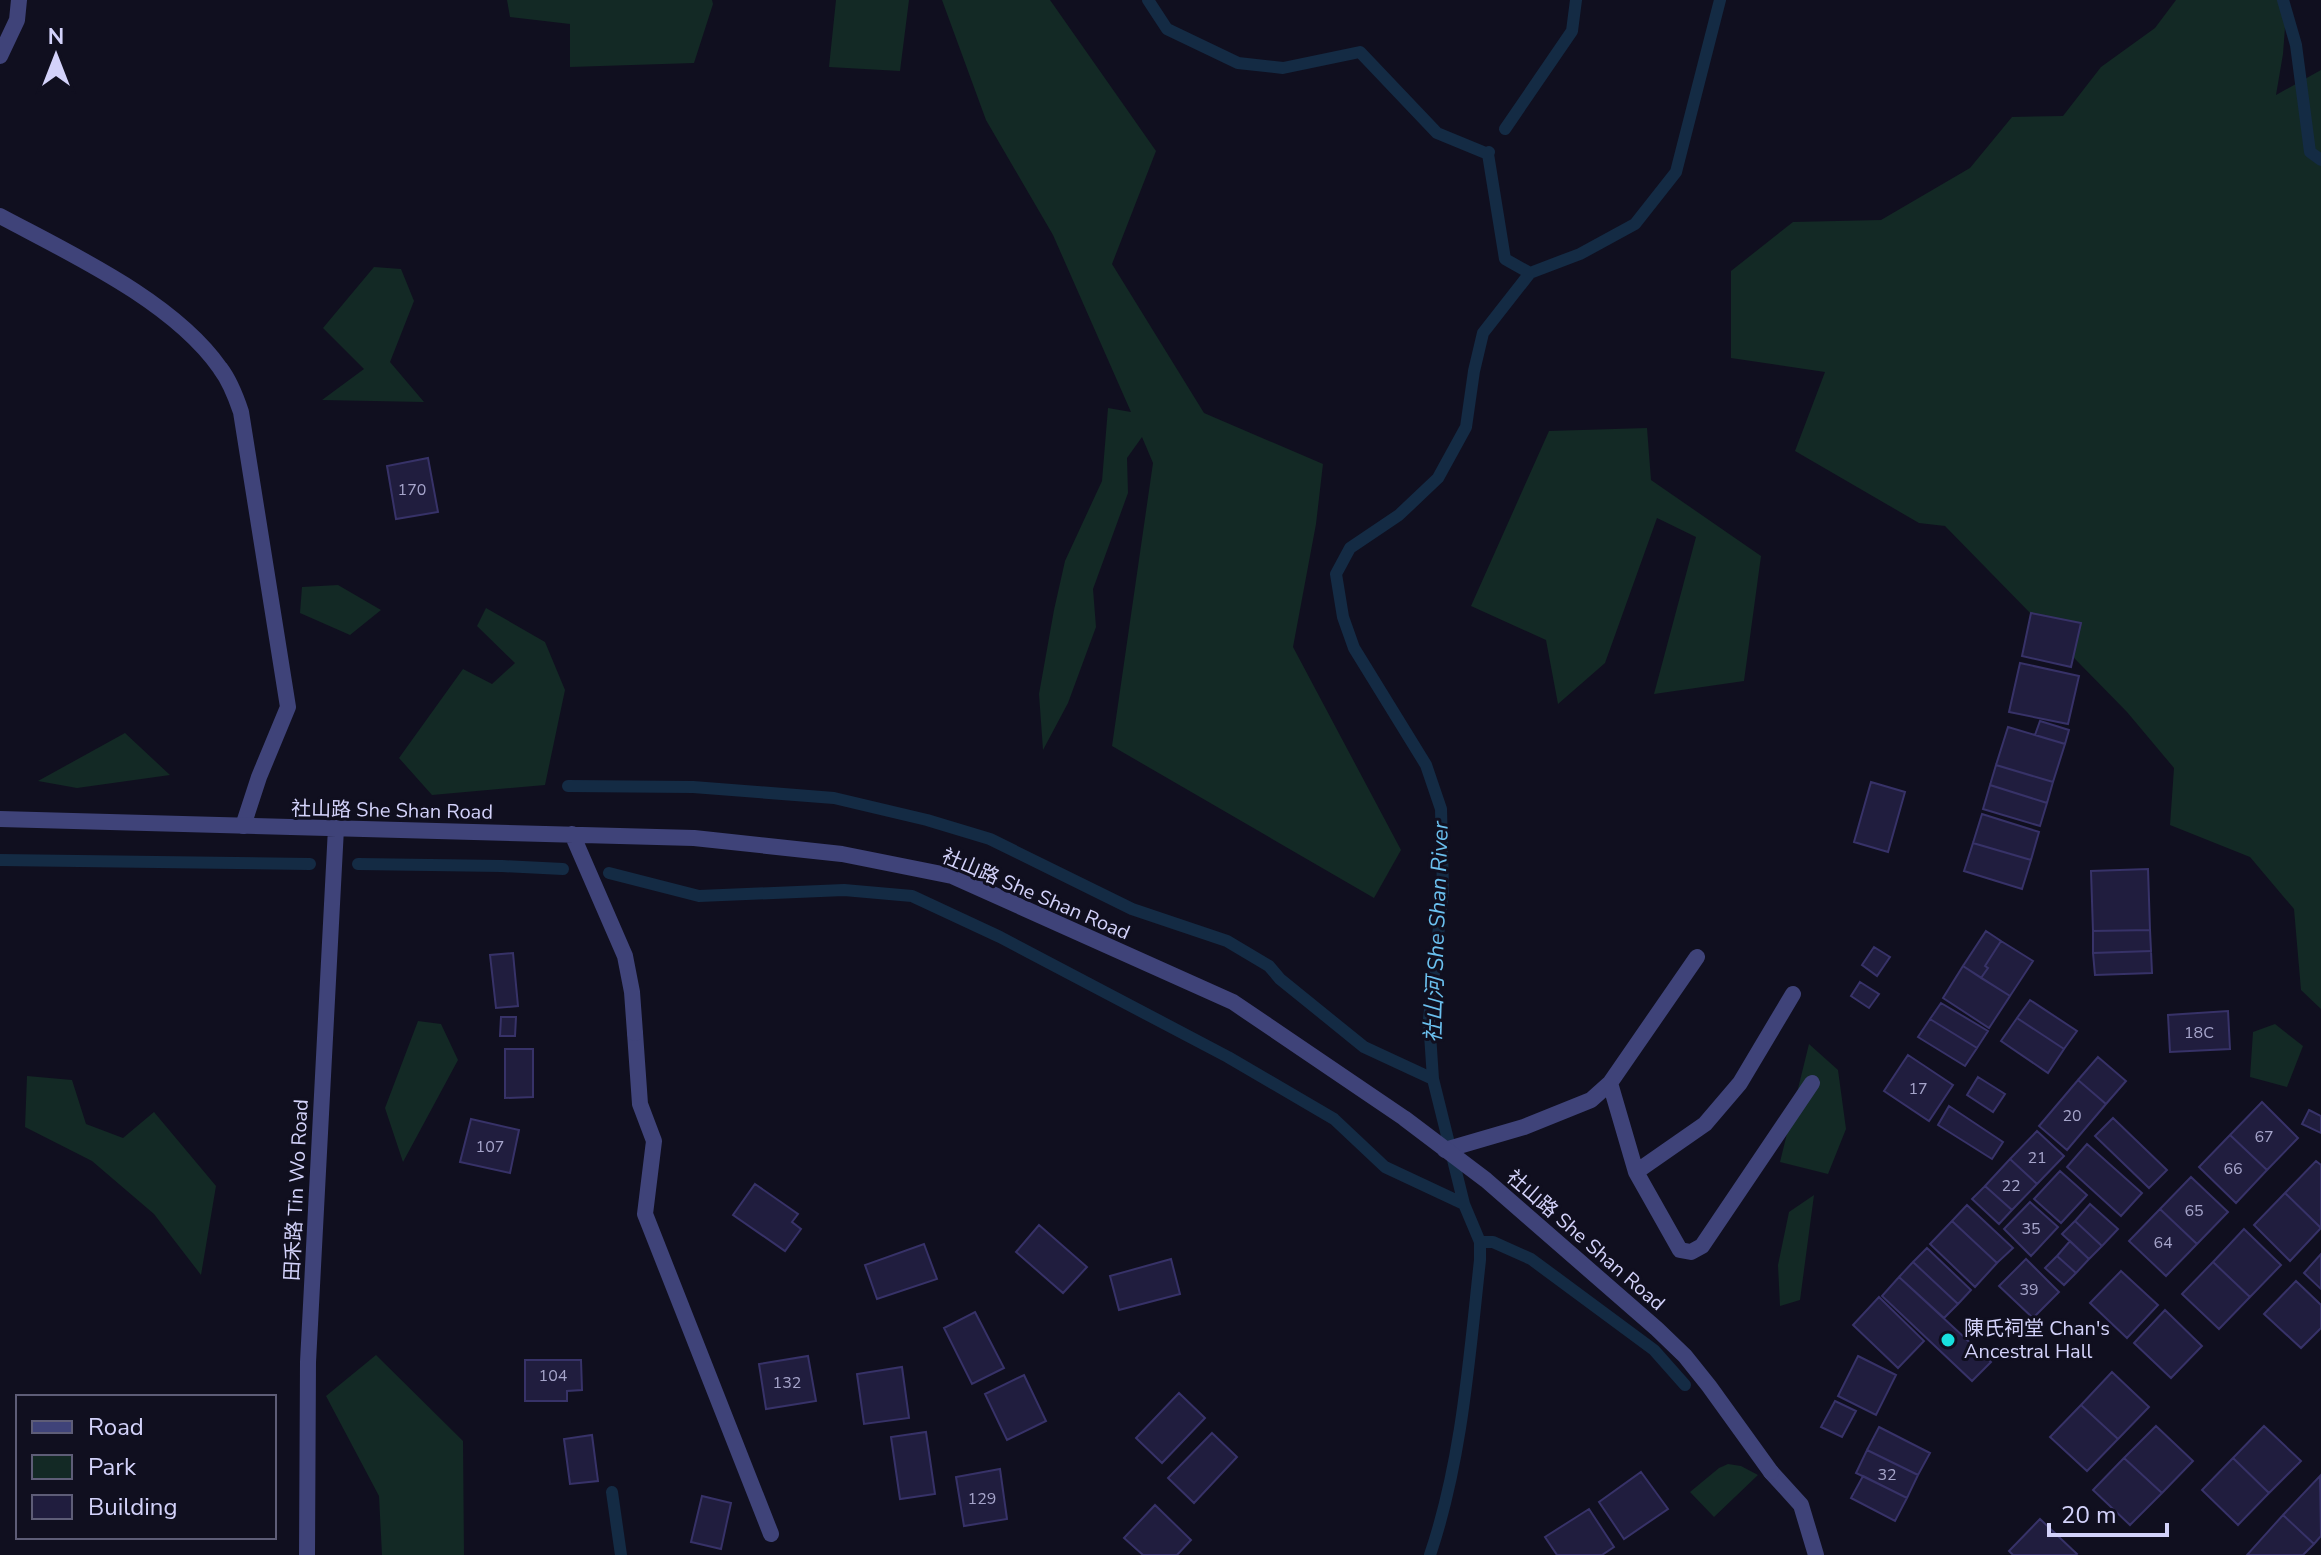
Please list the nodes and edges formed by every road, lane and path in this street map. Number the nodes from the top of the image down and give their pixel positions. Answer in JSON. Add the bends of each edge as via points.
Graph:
{"nodes":[{"id":1,"x":19,"y":0,"type":"edge"},
{"id":2,"x":0,"y":56,"type":"edge"},
{"id":3,"x":0,"y":216,"type":"edge"},
{"id":4,"x":0,"y":819,"type":"edge"},
{"id":5,"x":243,"y":826,"type":"junction"},
{"id":6,"x":336,"y":828,"type":"junction"},
{"id":7,"x":572,"y":834,"type":"junction"},
{"id":8,"x":1697,"y":957,"type":"dead end"},
{"id":9,"x":1793,"y":994,"type":"dead end"},
{"id":10,"x":1610,"y":1083,"type":"junction"},
{"id":11,"x":1812,"y":1083,"type":"dead end"},
{"id":12,"x":1445,"y":1150,"type":"junction"},
{"id":13,"x":1636,"y":1172,"type":"junction"},
{"id":14,"x":771,"y":1534,"type":"dead end"},
{"id":15,"x":307,"y":1555,"type":"edge"},
{"id":16,"x":1816,"y":1555,"type":"edge"}],
"edges":[{"from":1,"to":2,"type":"street","via":[[17,20]]},
{"from":3,"to":5,"type":"street","via":[[118,280],[151,304],[196,338],[233,389],[288,707]]},
{"from":4,"to":5,"type":"street","name":"社山路 She Shan Road"},
{"from":5,"to":6,"type":"street","name":"社山路 She Shan Road"},
{"from":6,"to":7,"type":"street","name":"社山路 She Shan Road"},
{"from":6,"to":15,"type":"street","name":"田禾路 Tin Wo Road","via":[[308,1362]]},
{"from":7,"to":12,"type":"street","name":"社山路 She Shan Road","via":[[779,846],[952,876],[1233,1002]]},
{"from":7,"to":14,"type":"street","via":[[625,956],[632,992],[640,1104],[654,1141],[645,1214]]},
{"from":8,"to":10,"type":"street"},
{"from":9,"to":13,"type":"street","via":[[1740,1083],[1705,1124]]},
{"from":10,"to":12,"type":"street","via":[[1591,1100]]},
{"from":10,"to":13,"type":"street"},
{"from":11,"to":13,"type":"street","via":[[1702,1246],[1691,1252],[1680,1250]]},
{"from":12,"to":16,"type":"street","name":"社山路 She Shan Road","via":[[1685,1356],[1801,1505]]}]}
